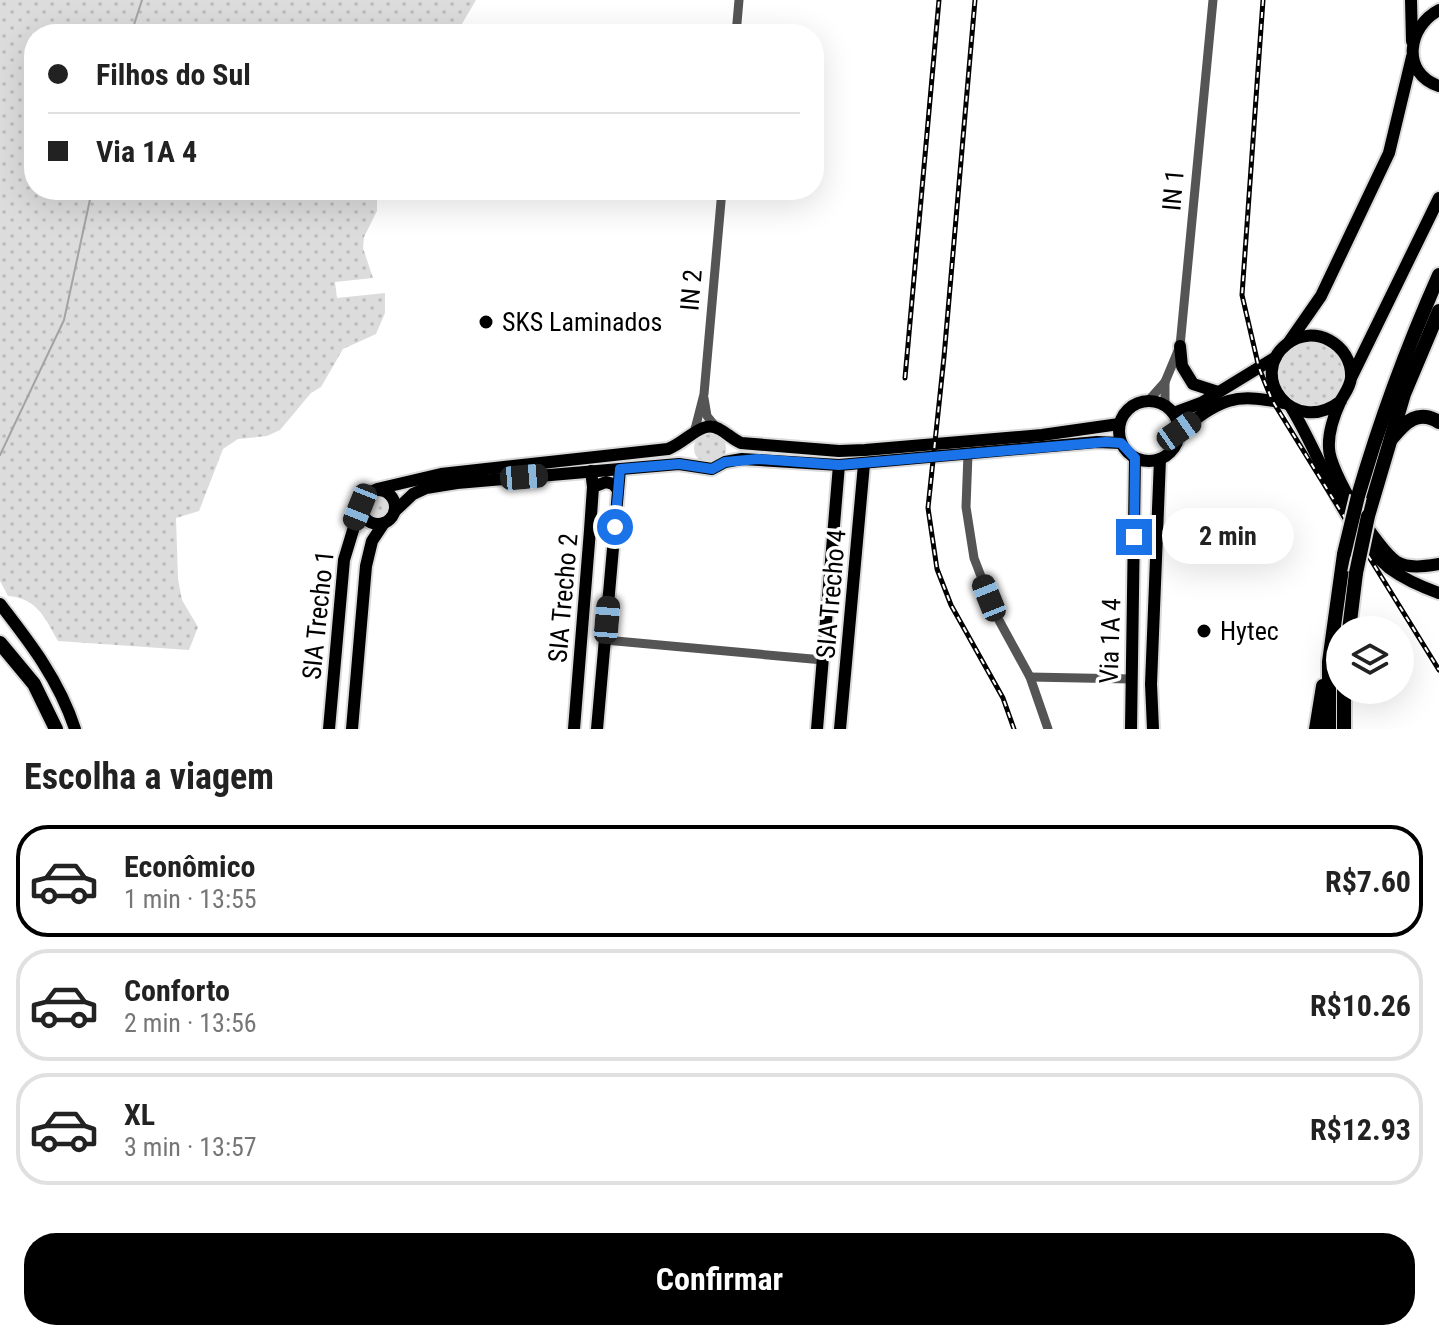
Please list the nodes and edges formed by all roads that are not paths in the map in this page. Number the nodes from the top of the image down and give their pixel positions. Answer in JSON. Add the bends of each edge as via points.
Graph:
{"nodes":[{"id":1,"x":739,"y":0,"type":"edge"},
{"id":2,"x":1213,"y":0,"type":"edge"},
{"id":3,"x":1411,"y":0,"type":"edge"},
{"id":4,"x":1439,"y":10,"type":"edge"},
{"id":5,"x":737,"y":24,"type":"edge"},
{"id":6,"x":1412,"y":51,"type":"junction"},
{"id":7,"x":1439,"y":86,"type":"edge"},
{"id":8,"x":1439,"y":198,"type":"edge"},
{"id":9,"x":721,"y":200,"type":"edge"},
{"id":10,"x":1439,"y":275,"type":"edge"},
{"id":11,"x":1439,"y":311,"type":"edge"},
{"id":12,"x":1288,"y":343,"type":"junction"},
{"id":13,"x":1180,"y":346,"type":"junction"},
{"id":14,"x":1276,"y":357,"type":"junction"},
{"id":15,"x":1351,"y":379,"type":"junction"},
{"id":16,"x":1165,"y":382,"type":"junction"},
{"id":17,"x":1218,"y":392,"type":"junction"},
{"id":18,"x":704,"y":394,"type":"junction"},
{"id":19,"x":1149,"y":400,"type":"junction"},
{"id":20,"x":1341,"y":401,"type":"junction"},
{"id":21,"x":1288,"y":406,"type":"junction"},
{"id":22,"x":1169,"y":409,"type":"junction"},
{"id":23,"x":1439,"y":422,"type":"edge"},
{"id":24,"x":1119,"y":424,"type":"junction"},
{"id":25,"x":716,"y":427,"type":"junction"},
{"id":26,"x":1179,"y":431,"type":"junction"},
{"id":27,"x":692,"y":436,"type":"junction"},
{"id":28,"x":728,"y":437,"type":"junction"},
{"id":29,"x":1121,"y":443,"type":"junction"},
{"id":30,"x":1387,"y":445,"type":"junction"},
{"id":31,"x":968,"y":454,"type":"junction"},
{"id":32,"x":1135,"y":458,"type":"junction"},
{"id":33,"x":1160,"y":459,"type":"junction"},
{"id":34,"x":725,"y":462,"type":"junction"},
{"id":35,"x":864,"y":464,"type":"junction"},
{"id":36,"x":839,"y":465,"type":"junction"},
{"id":37,"x":698,"y":466,"type":"junction"},
{"id":38,"x":620,"y":469,"type":"junction"},
{"id":39,"x":591,"y":471,"type":"junction"},
{"id":40,"x":593,"y":487,"type":"junction"},
{"id":41,"x":377,"y":489,"type":"junction"},
{"id":42,"x":618,"y":490,"type":"junction"},
{"id":43,"x":360,"y":507,"type":"junction"},
{"id":44,"x":395,"y":511,"type":"junction"},
{"id":45,"x":384,"y":523,"type":"junction"},
{"id":46,"x":833,"y":544,"type":"junction"},
{"id":47,"x":857,"y":547,"type":"junction"},
{"id":48,"x":1439,"y":564,"type":"edge"},
{"id":49,"x":1439,"y":593,"type":"edge"},
{"id":50,"x":0,"y":604,"type":"edge"},
{"id":51,"x":1335,"y":616,"type":"edge"},
{"id":52,"x":1351,"y":616,"type":"edge"},
{"id":53,"x":605,"y":640,"type":"junction"},
{"id":54,"x":0,"y":643,"type":"edge"},
{"id":55,"x":823,"y":660,"type":"junction"},
{"id":56,"x":1326,"y":674,"type":"edge"},
{"id":57,"x":1030,"y":677,"type":"junction"},
{"id":58,"x":1131,"y":679,"type":"junction"},
{"id":59,"x":1329,"y":704,"type":"edge"},
{"id":60,"x":1344,"y":704,"type":"edge"},
{"id":61,"x":56,"y":729,"type":"edge"},
{"id":62,"x":75,"y":729,"type":"edge"},
{"id":63,"x":329,"y":729,"type":"edge"},
{"id":64,"x":352,"y":729,"type":"edge"},
{"id":65,"x":574,"y":729,"type":"edge"},
{"id":66,"x":597,"y":729,"type":"edge"},
{"id":67,"x":817,"y":729,"type":"edge"},
{"id":68,"x":840,"y":729,"type":"edge"},
{"id":69,"x":1048,"y":729,"type":"edge"},
{"id":70,"x":1131,"y":729,"type":"edge"},
{"id":71,"x":1153,"y":729,"type":"edge"},
{"id":72,"x":1316,"y":729,"type":"edge"},
{"id":73,"x":1329,"y":729,"type":"edge"},
{"id":74,"x":1344,"y":729,"type":"edge"}],
"edges":[{"from":1,"to":5,"type":"street"},
{"from":2,"to":13,"type":"street","name":"IN 1"},
{"from":3,"to":6,"type":"main road"},
{"from":4,"to":6,"type":"main road","via":[[1423,23]]},
{"from":6,"to":7,"type":"main road","via":[[1418,71]]},
{"from":6,"to":12,"type":"main road","via":[[1389,153],[1321,296]]},
{"from":8,"to":15,"type":"main road"},
{"from":9,"to":18,"type":"street","name":"IN 2"},
{"from":10,"to":51,"type":"highway","bridge":true,"via":[[1400,366],[1358,496]]},
{"from":11,"to":30,"type":"highway"},
{"from":12,"to":14,"type":"main road"},
{"from":12,"to":15,"type":"main road","via":[[1299,337],[1325,337],[1345,354]]},
{"from":13,"to":16,"type":"street","name":"IN 1"},
{"from":13,"to":17,"type":"main road","via":[[1182,366],[1193,384]]},
{"from":14,"to":17,"type":"main road"},
{"from":14,"to":21,"type":"main road","via":[[1273,381]]},
{"from":15,"to":20,"type":"main road"},
{"from":16,"to":19,"type":"street","name":"IN 1"},
{"from":16,"to":22,"type":"street","name":"IN 1"},
{"from":17,"to":22,"type":"main road","via":[[1201,403]]},
{"from":18,"to":25,"type":"street","name":"IN 2","via":[[707,416]]},
{"from":18,"to":27,"type":"street","name":"IN 2"},
{"from":19,"to":22,"type":"main road"},
{"from":19,"to":24,"type":"main road","via":[[1129,407]]},
{"from":20,"to":21,"type":"main road","via":[[1318,414]]},
{"from":20,"to":48,"type":"main road","via":[[1328,443],[1343,487],[1395,560]]},
{"from":21,"to":26,"type":"main road","via":[[1237,398]]},
{"from":21,"to":49,"type":"main road","via":[[1356,528],[1378,556],[1403,577]]},
{"from":22,"to":26,"type":"main road"},
{"from":23,"to":30,"type":"highway","via":[[1425,416],[1409,419]]},
{"from":24,"to":28,"type":"main road","via":[[851,451],[754,445]]},
{"from":24,"to":29,"type":"main road"},
{"from":25,"to":27,"type":"main road","via":[[704,427]]},
{"from":25,"to":28,"type":"main road"},
{"from":26,"to":33,"type":"main road","via":[[1174,448]]},
{"from":27,"to":37,"type":"main road","via":[[690,457]]},
{"from":27,"to":41,"type":"main road","via":[[668,449],[441,474]]},
{"from":28,"to":34,"type":"main road","via":[[731,450]]},
{"from":29,"to":31,"type":"main road"},
{"from":29,"to":32,"type":"main road"},
{"from":30,"to":52,"type":"highway","bridge":true},
{"from":31,"to":35,"type":"main road"},
{"from":31,"to":57,"type":"street","via":[[966,507],[974,558],[995,613]]},
{"from":32,"to":33,"type":"main road"},
{"from":32,"to":58,"type":"main road","name":"Via 1A 4"},
{"from":33,"to":71,"type":"main road","name":"Via 1A 4"},
{"from":34,"to":36,"type":"main road"},
{"from":34,"to":37,"type":"main road","via":[[712,469]]},
{"from":35,"to":36,"type":"main road"},
{"from":35,"to":47,"type":"main road","name":"SIA Trecho 4"},
{"from":36,"to":46,"type":"main road"},
{"from":37,"to":38,"type":"main road"},
{"from":38,"to":39,"type":"main road"},
{"from":38,"to":42,"type":"main road"},
{"from":39,"to":40,"type":"main road","name":"SIA Trecho 2"},
{"from":39,"to":44,"type":"main road","via":[[426,488]]},
{"from":40,"to":42,"type":"main road","via":[[606,482]]},
{"from":40,"to":65,"type":"main road","name":"SIA Trecho 2"},
{"from":41,"to":43,"type":"main road","via":[[367,493]]},
{"from":41,"to":44,"type":"main road","via":[[392,496]]},
{"from":42,"to":53,"type":"main road"},
{"from":43,"to":45,"type":"main road","via":[[368,521]]},
{"from":43,"to":63,"type":"main road","name":"SIA Trecho 1","via":[[344,560]]},
{"from":44,"to":45,"type":"main road"},
{"from":45,"to":64,"type":"main road","via":[[372,541],[366,566]]},
{"from":46,"to":47,"type":"main road","via":[[845,538]]},
{"from":46,"to":55,"type":"main road"},
{"from":47,"to":68,"type":"main road","name":"SIA Trecho 4"},
{"from":50,"to":62,"type":"main road","via":[[42,657]]},
{"from":53,"to":55,"type":"street"},
{"from":53,"to":66,"type":"main road"},
{"from":54,"to":61,"type":"highway","via":[[34,684]]},
{"from":55,"to":67,"type":"main road"},
{"from":56,"to":72,"type":"highway"},
{"from":57,"to":58,"type":"street"},
{"from":57,"to":69,"type":"street"},
{"from":58,"to":70,"type":"main road","name":"Via 1A 4"},
{"from":59,"to":73,"type":"highway"},
{"from":60,"to":74,"type":"highway"}]}
